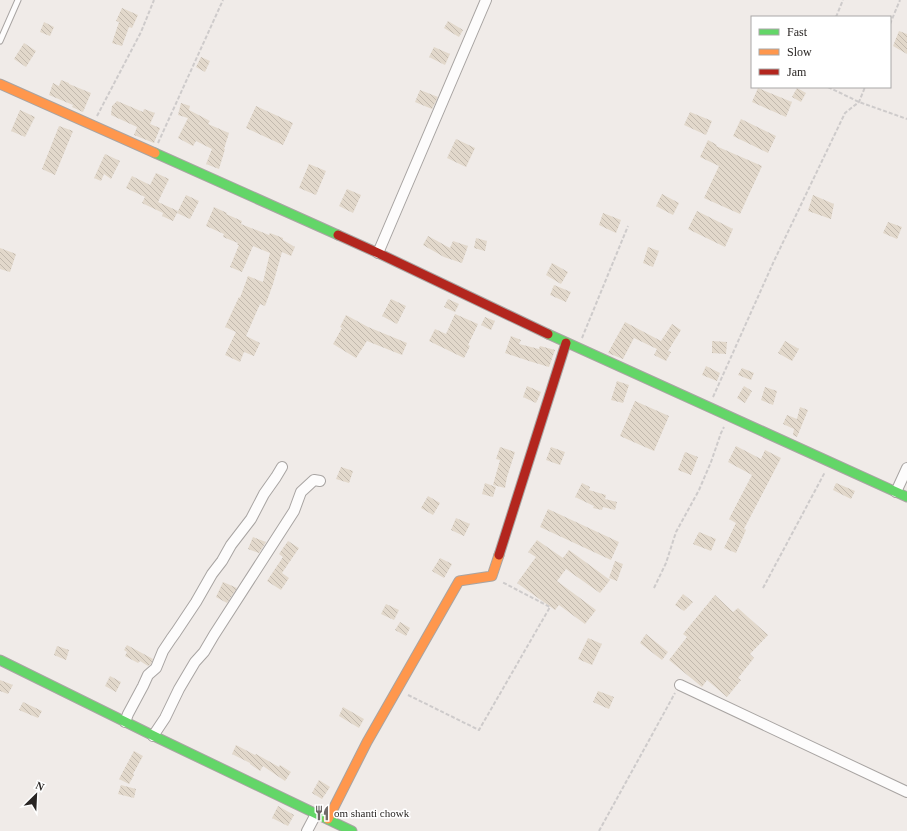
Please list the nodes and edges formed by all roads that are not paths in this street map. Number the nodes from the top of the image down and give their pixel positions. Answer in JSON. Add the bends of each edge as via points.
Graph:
{"nodes":[{"id":1,"x":18,"y":0,"type":"edge"},
{"id":2,"x":486,"y":0,"type":"edge"},
{"id":3,"x":0,"y":41,"type":"edge"},
{"id":4,"x":0,"y":84,"type":"edge"},
{"id":5,"x":378,"y":253,"type":"junction"},
{"id":6,"x":566,"y":343,"type":"junction"},
{"id":7,"x":282,"y":467,"type":"dead end"},
{"id":8,"x":907,"y":468,"type":"edge"},
{"id":9,"x":320,"y":481,"type":"dead end"},
{"id":10,"x":896,"y":492,"type":"junction"},
{"id":11,"x":907,"y":497,"type":"edge"},
{"id":12,"x":0,"y":660,"type":"edge"},
{"id":13,"x":680,"y":685,"type":"road end"},
{"id":14,"x":125,"y":722,"type":"junction"},
{"id":15,"x":153,"y":736,"type":"junction"},
{"id":16,"x":907,"y":792,"type":"edge"},
{"id":17,"x":316,"y":814,"type":"junction"},
{"id":18,"x":328,"y":819,"type":"junction"},
{"id":19,"x":307,"y":831,"type":"edge"},
{"id":20,"x":352,"y":831,"type":"edge"}],
"edges":[{"from":1,"to":3,"type":"lane"},
{"from":2,"to":5,"type":"street"},
{"from":4,"to":5,"type":"street"},
{"from":5,"to":6,"type":"street"},
{"from":6,"to":10,"type":"street"},
{"from":6,"to":18,"type":"street","via":[[492,576],[459,581],[367,742]]},
{"from":7,"to":14,"type":"street","via":[[251,519],[231,545],[163,651],[156,668],[148,675]]},
{"from":8,"to":10,"type":"street"},
{"from":9,"to":15,"type":"street","via":[[314,480],[301,492],[294,512],[179,689]]},
{"from":10,"to":11,"type":"street"},
{"from":12,"to":14,"type":"street"},
{"from":13,"to":16,"type":"street"},
{"from":14,"to":15,"type":"street"},
{"from":15,"to":17,"type":"street"},
{"from":17,"to":18,"type":"street"},
{"from":17,"to":19,"type":"street"},
{"from":18,"to":20,"type":"street"}]}
